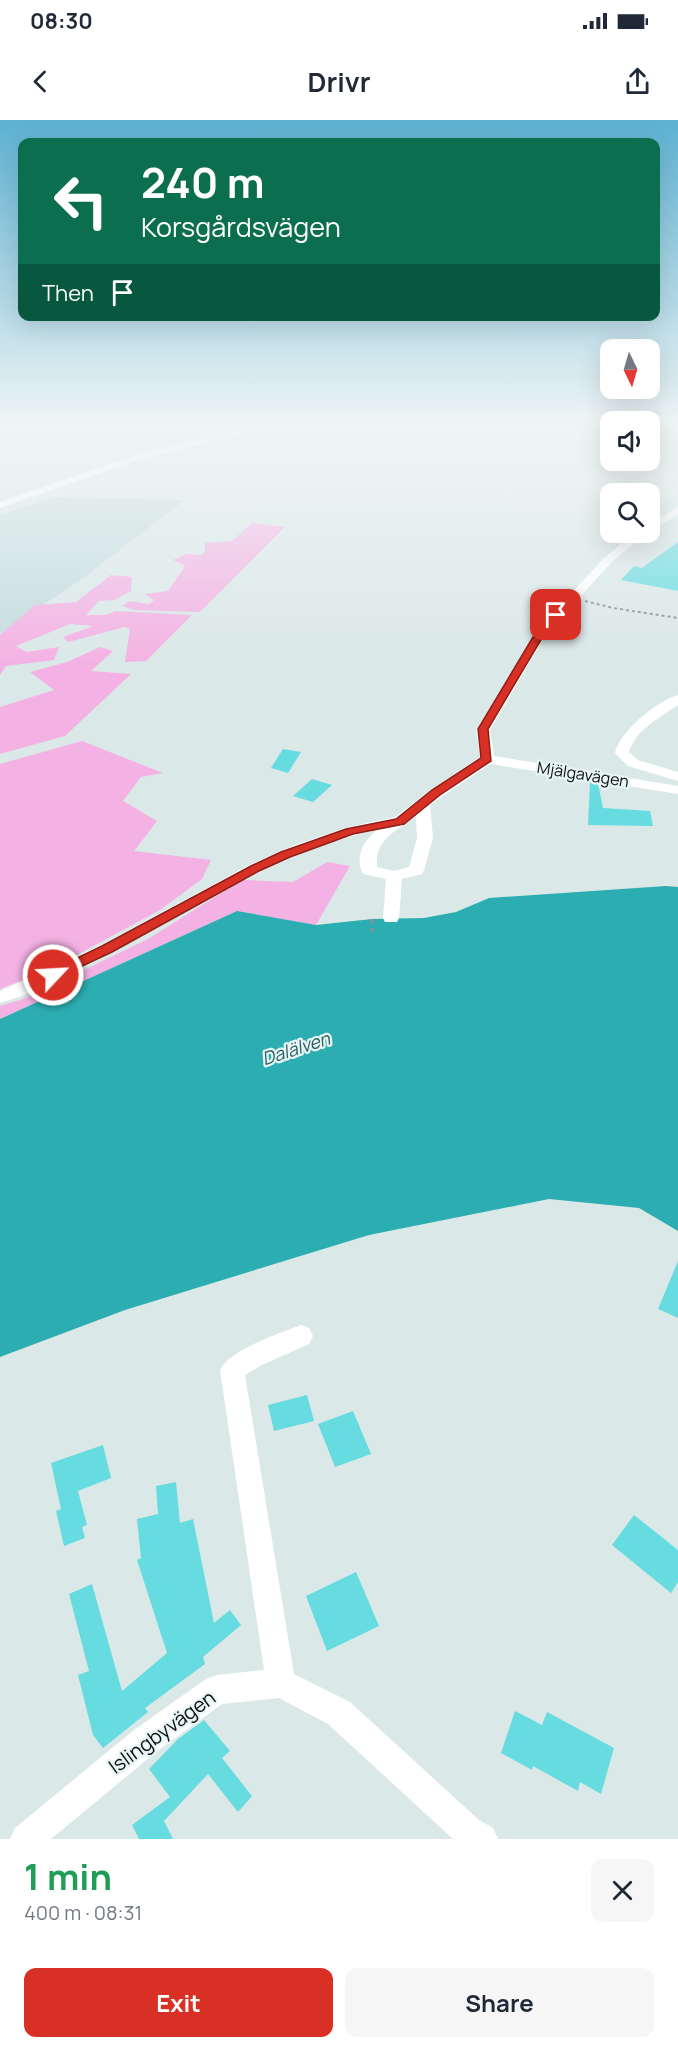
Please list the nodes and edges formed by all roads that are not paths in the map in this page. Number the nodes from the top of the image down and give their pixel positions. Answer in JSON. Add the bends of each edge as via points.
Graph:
{"nodes":[{"id":1,"x":678,"y":510,"type":"edge"},
{"id":2,"x":660,"y":522,"type":"edge"},
{"id":3,"x":629,"y":543,"type":"edge"},
{"id":4,"x":678,"y":699,"type":"edge"},
{"id":5,"x":487,"y":759,"type":"junction"},
{"id":6,"x":678,"y":777,"type":"edge"},
{"id":7,"x":678,"y":790,"type":"edge"},
{"id":8,"x":423,"y":805,"type":"junction"},
{"id":9,"x":400,"y":821,"type":"junction"},
{"id":10,"x":394,"y":876,"type":"junction"},
{"id":11,"x":391,"y":918,"type":"dead end"},
{"id":12,"x":0,"y":997,"type":"edge"},
{"id":13,"x":301,"y":1336,"type":"dead end"},
{"id":14,"x":280,"y":1683,"type":"junction"},
{"id":15,"x":26,"y":1839,"type":"edge"},
{"id":16,"x":482,"y":1839,"type":"edge"}],
"edges":[{"from":1,"to":2,"type":"street"},
{"from":3,"to":5,"type":"street","via":[[541,632],[483,729]]},
{"from":4,"to":6,"type":"street","via":[[628,736],[621,753],[633,763]]},
{"from":5,"to":7,"type":"street","name":"Mjälgavägen"},
{"from":5,"to":8,"type":"street"},
{"from":8,"to":9,"type":"street"},
{"from":8,"to":10,"type":"street","via":[[425,838],[416,870]]},
{"from":9,"to":10,"type":"street","via":[[374,839],[367,855],[369,870]]},
{"from":9,"to":12,"type":"street","via":[[350,831],[255,868],[107,949]]},
{"from":10,"to":11,"type":"street"},
{"from":13,"to":14,"type":"street","via":[[232,1370]]},
{"from":14,"to":15,"type":"street","name":"Islingbyvägen","via":[[218,1690],[145,1741]]},
{"from":14,"to":16,"type":"street","via":[[339,1713],[468,1831]]}]}
